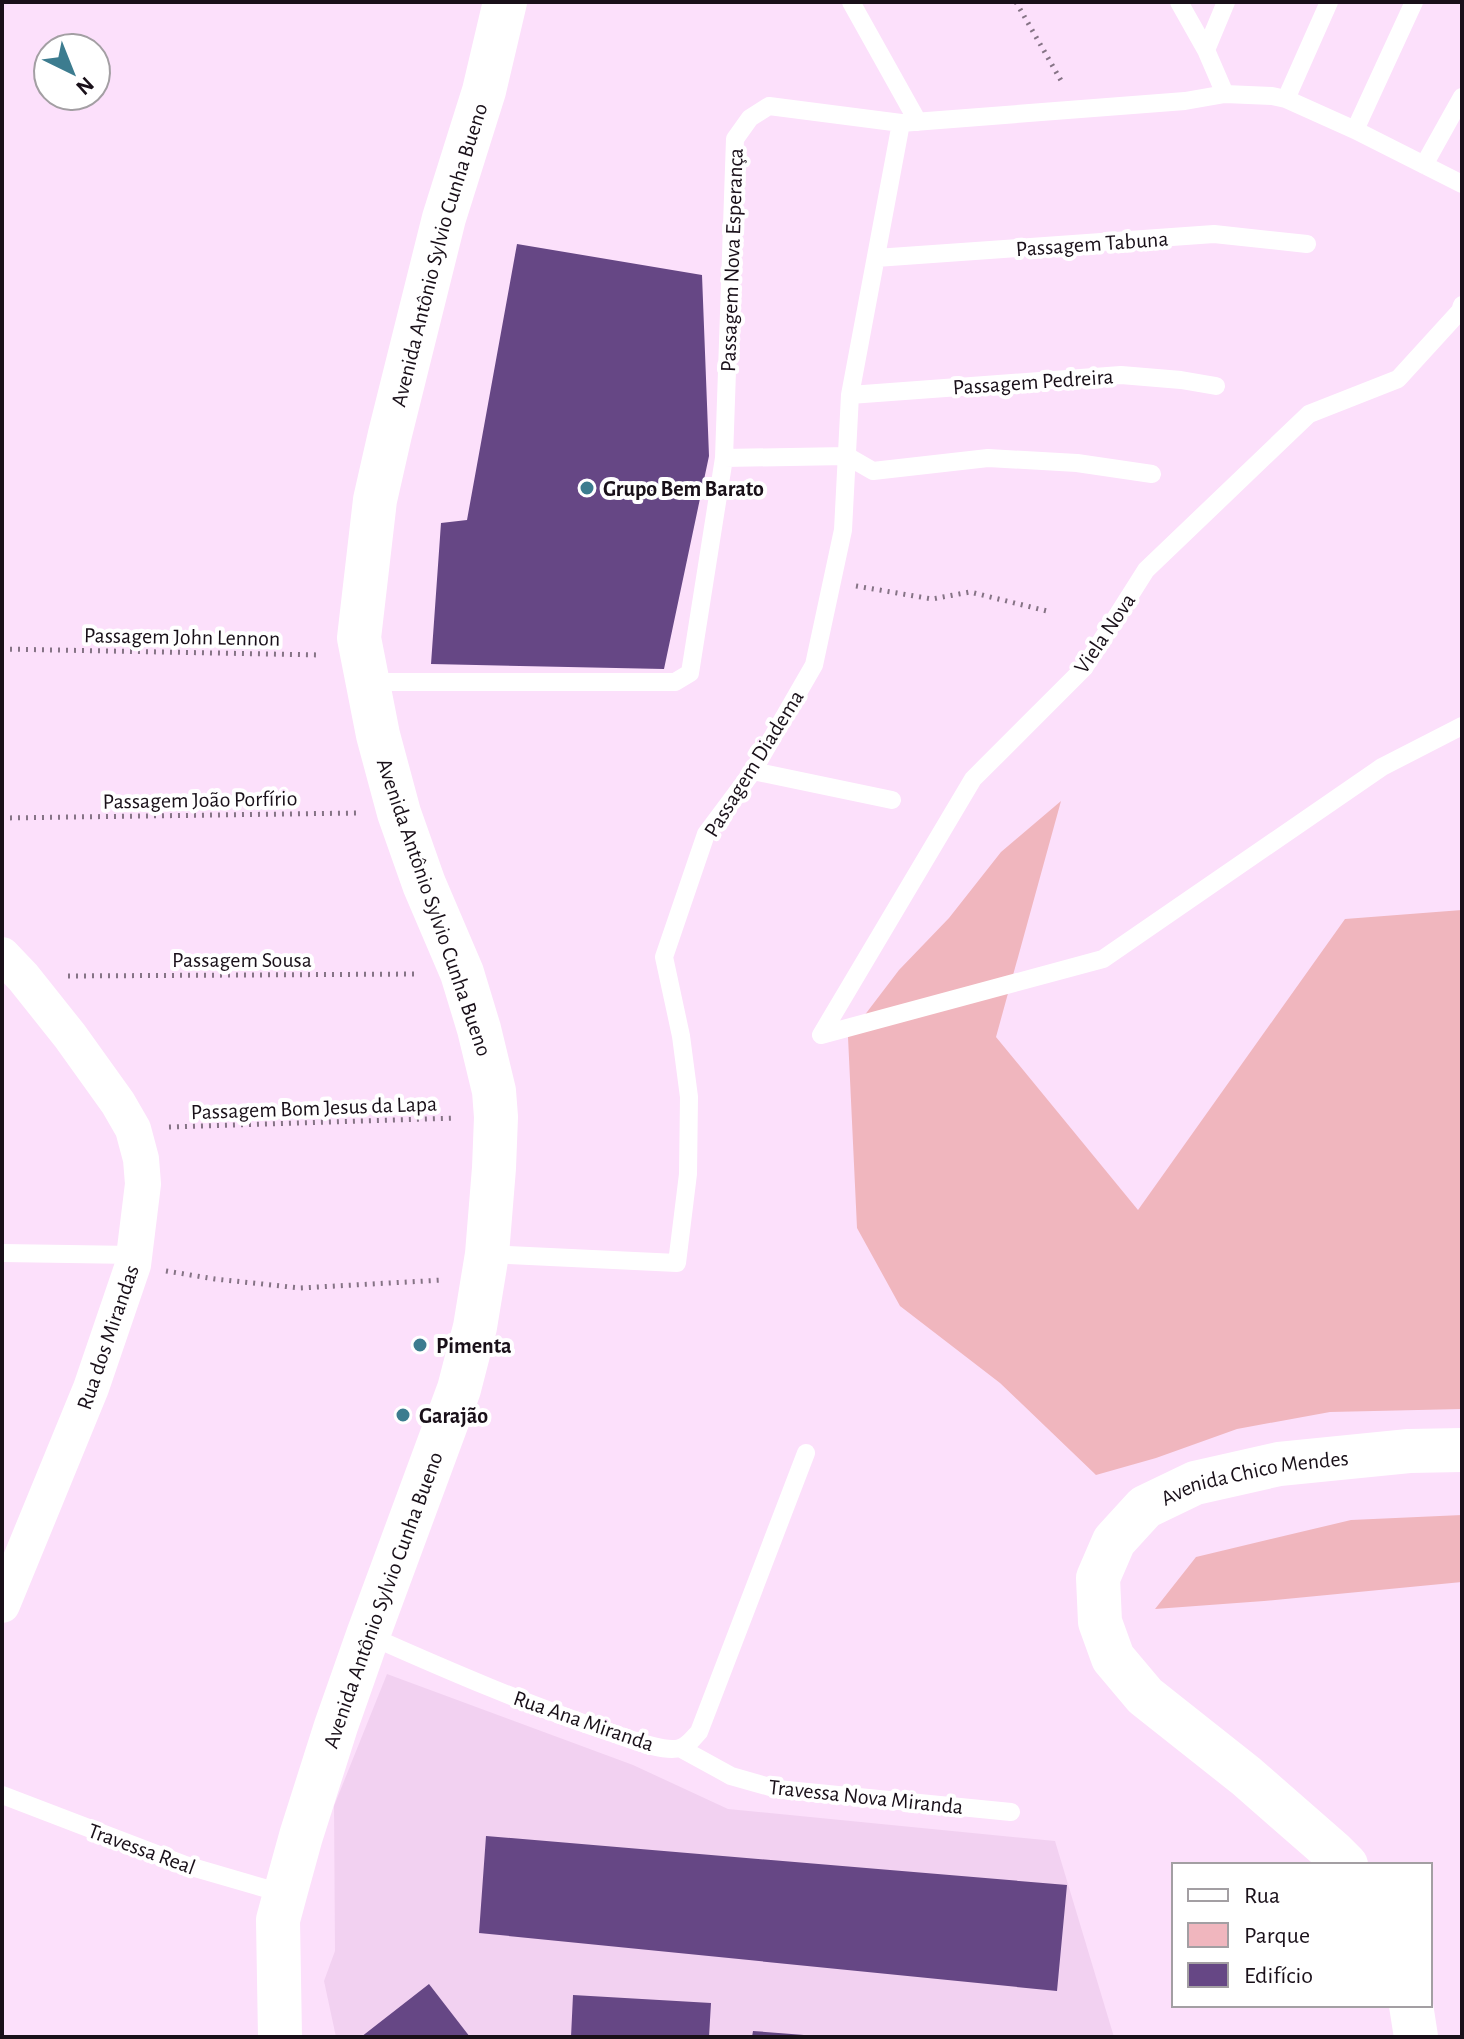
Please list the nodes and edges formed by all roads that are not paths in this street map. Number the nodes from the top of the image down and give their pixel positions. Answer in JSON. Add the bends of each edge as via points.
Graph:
{"nodes":[{"id":1,"x":505,"y":2,"type":"edge"},
{"id":2,"x":851,"y":2,"type":"edge"},
{"id":3,"x":1179,"y":2,"type":"edge"},
{"id":4,"x":1226,"y":2,"type":"edge"},
{"id":5,"x":1329,"y":2,"type":"edge"},
{"id":6,"x":1414,"y":2,"type":"edge"},
{"id":7,"x":1206,"y":50,"type":"junction"},
{"id":8,"x":1225,"y":94,"type":"junction"},
{"id":9,"x":1462,"y":97,"type":"edge"},
{"id":10,"x":1286,"y":99,"type":"junction"},
{"id":11,"x":910,"y":122,"type":"junction"},
{"id":12,"x":1355,"y":130,"type":"junction"},
{"id":13,"x":1424,"y":165,"type":"junction"},
{"id":14,"x":1462,"y":184,"type":"edge"},
{"id":15,"x":1307,"y":244,"type":"dead end"},
{"id":16,"x":876,"y":258,"type":"junction"},
{"id":17,"x":1462,"y":305,"type":"edge"},
{"id":18,"x":1216,"y":386,"type":"dead end"},
{"id":19,"x":850,"y":395,"type":"junction"},
{"id":20,"x":847,"y":456,"type":"junction"},
{"id":21,"x":724,"y":458,"type":"junction"},
{"id":22,"x":1152,"y":474,"type":"dead end"},
{"id":23,"x":364,"y":669,"type":"junction"},
{"id":24,"x":1462,"y":726,"type":"edge"},
{"id":25,"x":753,"y":771,"type":"junction"},
{"id":26,"x":892,"y":800,"type":"dead end"},
{"id":27,"x":12,"y":966,"type":"edge"},
{"id":28,"x":2,"y":1253,"type":"edge"},
{"id":29,"x":134,"y":1260,"type":"junction"},
{"id":30,"x":485,"y":1266,"type":"junction"},
{"id":31,"x":1462,"y":1450,"type":"edge"},
{"id":32,"x":806,"y":1453,"type":"dead end"},
{"id":33,"x":2,"y":1605,"type":"edge"},
{"id":34,"x":368,"y":1635,"type":"junction"},
{"id":35,"x":680,"y":1748,"type":"junction"},
{"id":36,"x":2,"y":1795,"type":"edge"},
{"id":37,"x":1011,"y":1812,"type":"dead end"},
{"id":38,"x":1344,"y":1863,"type":"edge"},
{"id":39,"x":285,"y":1894,"type":"junction"},
{"id":40,"x":1411,"y":2007,"type":"edge"},
{"id":41,"x":280,"y":2037,"type":"edge"},
{"id":42,"x":310,"y":2037,"type":"edge"},
{"id":43,"x":1416,"y":2037,"type":"edge"}],
"edges":[{"from":1,"to":23,"type":"main road","name":"Avenida Antônio Sylvio Cunha Bueno","via":[[444,218],[375,500],[359,638]]},
{"from":2,"to":11,"type":"lane"},
{"from":3,"to":7,"type":"lane"},
{"from":4,"to":7,"type":"lane"},
{"from":5,"to":10,"type":"lane"},
{"from":6,"to":12,"type":"lane"},
{"from":7,"to":8,"type":"lane"},
{"from":8,"to":10,"type":"lane","name":"Passagem Nova Esperança"},
{"from":8,"to":11,"type":"lane","name":"Passagem Nova Esperança"},
{"from":9,"to":13,"type":"lane"},
{"from":10,"to":12,"type":"lane","name":"Passagem Nova Esperança"},
{"from":11,"to":16,"type":"lane","name":"Passagem Diadema"},
{"from":11,"to":21,"type":"lane","name":"Passagem Nova Esperança","via":[[769,106],[750,118],[735,139]]},
{"from":12,"to":13,"type":"lane","name":"Passagem Nova Esperança"},
{"from":13,"to":14,"type":"lane","name":"Passagem Nova Esperança"},
{"from":15,"to":16,"type":"lane","name":"Passagem Tabuna","via":[[1214,234]]},
{"from":16,"to":19,"type":"lane","name":"Passagem Diadema"},
{"from":17,"to":24,"type":"lane","name":"Viela Nova","via":[[1398,379],[1309,414],[1146,570],[1084,668],[973,779],[821,1035],[1103,959],[1382,767]]},
{"from":18,"to":19,"type":"lane","name":"Passagem Pedreira","via":[[1121,375]]},
{"from":19,"to":20,"type":"lane","name":"Passagem Diadema"},
{"from":20,"to":21,"type":"lane"},
{"from":20,"to":22,"type":"lane","via":[[873,471],[988,458]]},
{"from":20,"to":25,"type":"lane","name":"Passagem Diadema","via":[[843,530],[814,665]]},
{"from":21,"to":23,"type":"lane","name":"Passagem Nova Esperança","via":[[690,673],[675,682]]},
{"from":23,"to":30,"type":"main road","name":"Avenida Antônio Sylvio Cunha Bueno","via":[[399,813],[462,973],[494,1091]]},
{"from":25,"to":26,"type":"lane"},
{"from":25,"to":30,"type":"lane","name":"Passagem Diadema","via":[[706,834],[664,957],[689,1097],[688,1174],[677,1263]]},
{"from":27,"to":29,"type":"street","name":"Rua dos Mirandas","via":[[70,1036],[133,1129],[143,1184]]},
{"from":28,"to":29,"type":"lane"},
{"from":29,"to":33,"type":"street","name":"Rua dos Mirandas","via":[[91,1388]]},
{"from":30,"to":34,"type":"main road","name":"Avenida Antônio Sylvio Cunha Bueno","via":[[459,1389]]},
{"from":31,"to":38,"type":"main road","name":"Avenida Chico Mendes","via":[[1279,1464],[1195,1483],[1145,1507],[1114,1541],[1098,1578],[1100,1622],[1113,1658],[1145,1696]]},
{"from":32,"to":35,"type":"lane","name":"Rua Ana Miranda","via":[[699,1732]]},
{"from":34,"to":35,"type":"lane","name":"Rua Ana Miranda","via":[[572,1719],[645,1744]]},
{"from":34,"to":39,"type":"main road","name":"Avenida Antônio Sylvio Cunha Bueno"},
{"from":35,"to":37,"type":"lane","name":"Travessa Nova Miranda","via":[[731,1776],[777,1789]]},
{"from":36,"to":39,"type":"lane","name":"Travessa Real","via":[[185,1865]]},
{"from":39,"to":41,"type":"main road","name":"Avenida Antônio Sylvio Cunha Bueno","via":[[278,1920]]},
{"from":39,"to":42,"type":"main road","name":"Avenida Antônio Sylvio Cunha Bueno"},
{"from":40,"to":43,"type":"main road"}]}
